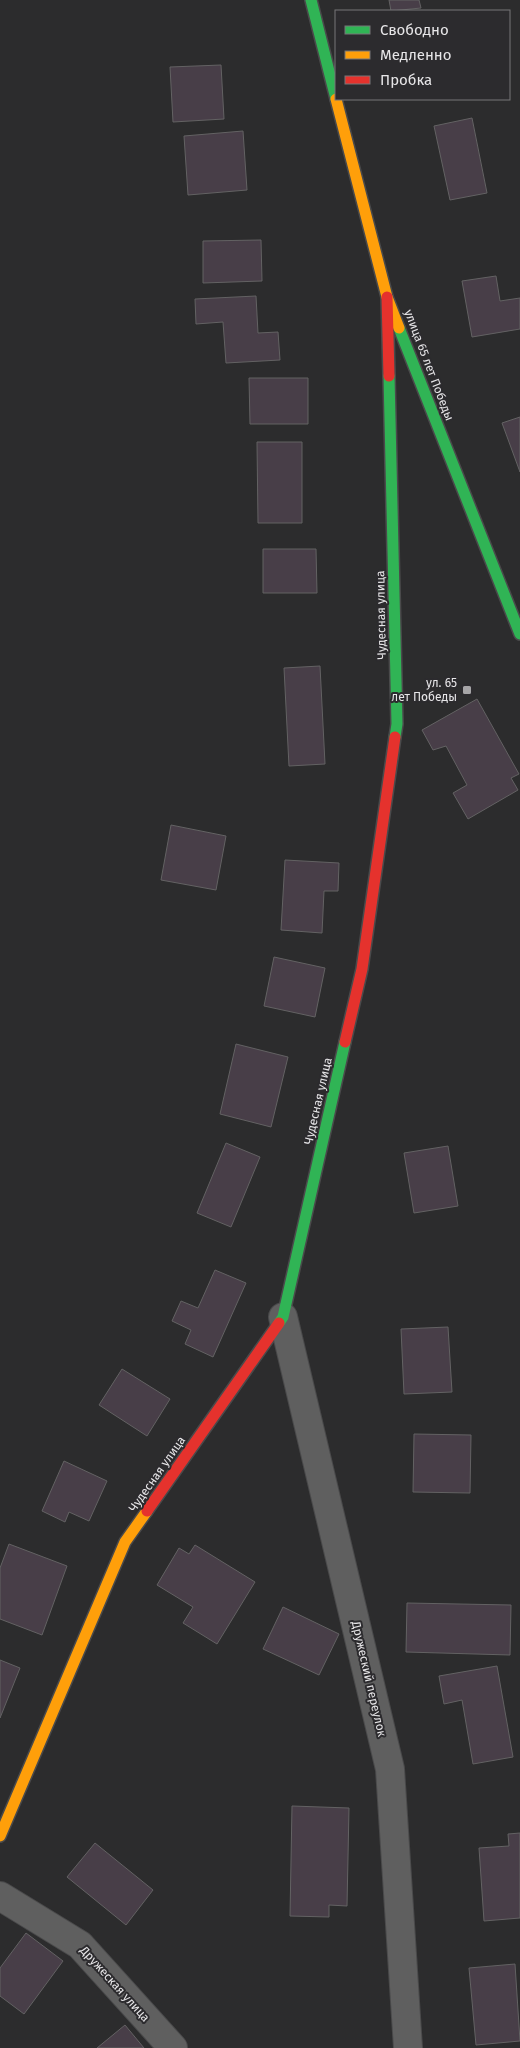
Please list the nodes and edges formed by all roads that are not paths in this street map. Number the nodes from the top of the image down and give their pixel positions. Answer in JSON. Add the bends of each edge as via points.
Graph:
{"nodes":[{"id":1,"x":311,"y":0,"type":"edge"},
{"id":2,"x":335,"y":95,"type":"edge"},
{"id":3,"x":336,"y":100,"type":"edge"},
{"id":4,"x":388,"y":297,"type":"junction"},
{"id":5,"x":520,"y":634,"type":"edge"},
{"id":6,"x":283,"y":1317,"type":"junction"},
{"id":7,"x":0,"y":1836,"type":"edge"},
{"id":8,"x":0,"y":1896,"type":"edge"},
{"id":9,"x":172,"y":2048,"type":"edge"},
{"id":10,"x":408,"y":2048,"type":"edge"}],
"edges":[{"from":1,"to":2,"type":"street","name":"улица 65 лет Победы"},
{"from":3,"to":4,"type":"street","name":"улица 65 лет Победы"},
{"from":4,"to":5,"type":"street","name":"улица 65 лет Победы"},
{"from":4,"to":6,"type":"street","name":"Чудесная улица","via":[[398,724],[362,969]]},
{"from":6,"to":7,"type":"street","name":"Чудесная улица","via":[[125,1542]]},
{"from":6,"to":10,"type":"street","name":"Дружеский переулок","via":[[390,1769]]},
{"from":8,"to":9,"type":"street","name":"Дружеская улица","via":[[80,1945]]}]}
